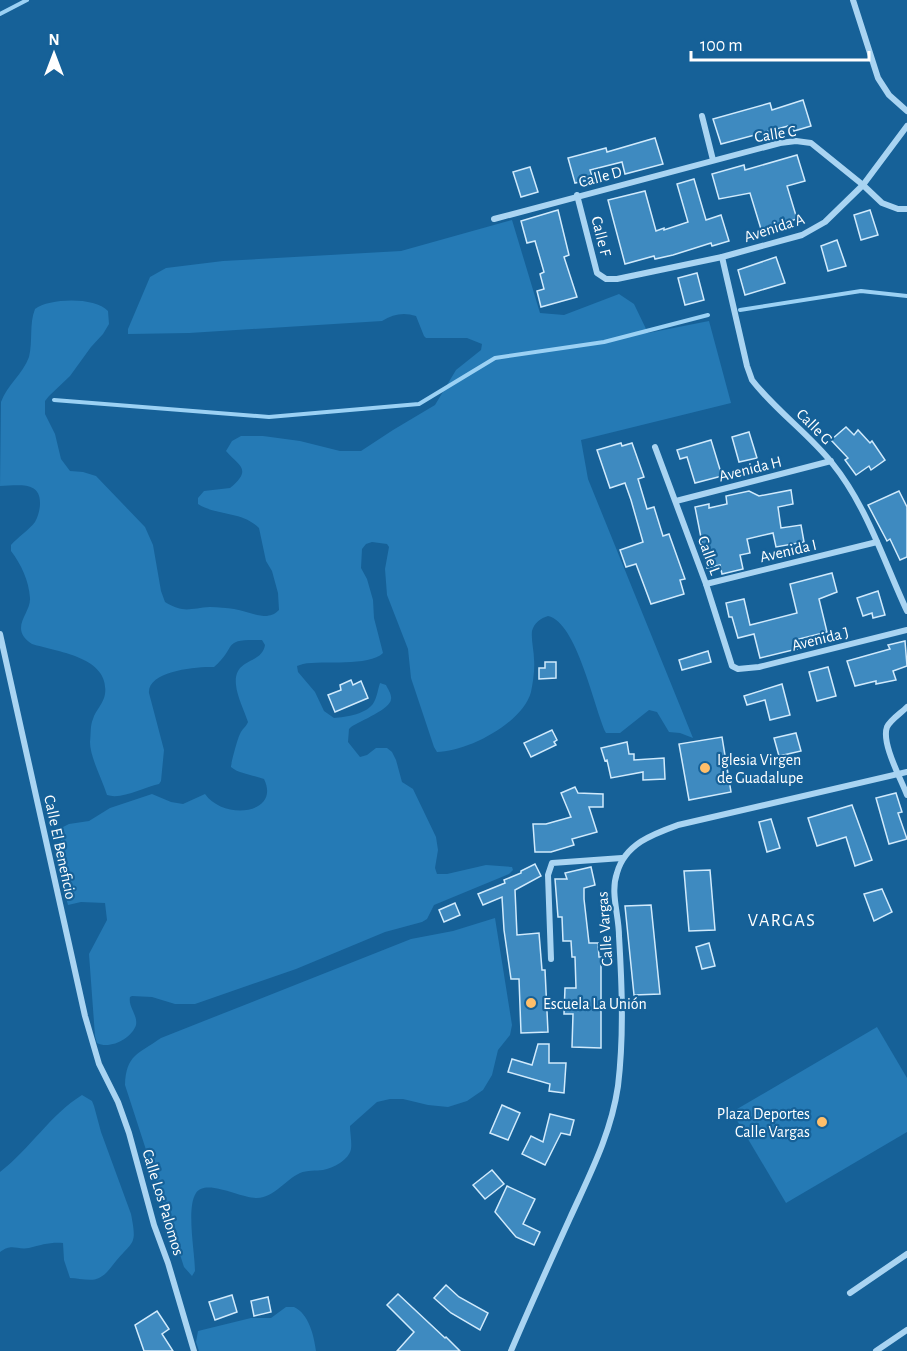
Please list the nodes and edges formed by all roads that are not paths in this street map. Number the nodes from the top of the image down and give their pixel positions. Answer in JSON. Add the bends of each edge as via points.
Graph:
{"nodes":[{"id":1,"x":853,"y":0,"type":"edge"},
{"id":2,"x":907,"y":111,"type":"edge"},
{"id":3,"x":702,"y":116,"type":"dead end"},
{"id":4,"x":907,"y":126,"type":"edge"},
{"id":5,"x":713,"y":160,"type":"junction"},
{"id":6,"x":863,"y":185,"type":"junction"},
{"id":7,"x":578,"y":195,"type":"junction"},
{"id":8,"x":907,"y":209,"type":"edge"},
{"id":9,"x":494,"y":219,"type":"dead end"},
{"id":10,"x":722,"y":257,"type":"junction"},
{"id":11,"x":606,"y":279,"type":"joint"},
{"id":12,"x":655,"y":447,"type":"dead end"},
{"id":13,"x":831,"y":461,"type":"junction"},
{"id":14,"x":676,"y":501,"type":"junction"},
{"id":15,"x":877,"y":543,"type":"junction"},
{"id":16,"x":706,"y":584,"type":"junction"},
{"id":17,"x":907,"y":611,"type":"edge"},
{"id":18,"x":907,"y":630,"type":"edge"},
{"id":19,"x":0,"y":634,"type":"edge"},
{"id":20,"x":738,"y":669,"type":"joint"},
{"id":21,"x":907,"y":707,"type":"edge"},
{"id":22,"x":907,"y":772,"type":"edge"},
{"id":23,"x":899,"y":774,"type":"junction"},
{"id":24,"x":907,"y":795,"type":"edge"},
{"id":25,"x":622,"y":858,"type":"junction"},
{"id":26,"x":551,"y":959,"type":"dead end"},
{"id":27,"x":99,"y":1064,"type":"joint"},
{"id":28,"x":907,"y":1254,"type":"edge"},
{"id":29,"x":850,"y":1293,"type":"dead end"},
{"id":30,"x":907,"y":1330,"type":"edge"},
{"id":31,"x":194,"y":1351,"type":"edge"},
{"id":32,"x":511,"y":1351,"type":"edge"},
{"id":33,"x":876,"y":1351,"type":"edge"}],
"edges":[{"from":1,"to":2,"type":"street","via":[[878,78],[889,96]]},
{"from":3,"to":5,"type":"street"},
{"from":4,"to":6,"type":"street","name":"Avenida A"},
{"from":5,"to":6,"type":"street","name":"Calle C","via":[[780,143],[811,143]]},
{"from":5,"to":7,"type":"street","name":"Calle D"},
{"from":6,"to":8,"type":"street","name":"Calle C","via":[[882,203]]},
{"from":6,"to":10,"type":"street","name":"Avenida A","via":[[825,222],[802,235]]},
{"from":7,"to":9,"type":"street","name":"Calle D"},
{"from":7,"to":11,"type":"street","name":"Calle F","via":[[597,273]]},
{"from":10,"to":11,"type":"street","name":"Avenida A"},
{"from":10,"to":13,"type":"street","name":"Calle G","via":[[752,380]]},
{"from":12,"to":14,"type":"street","name":"Calle L"},
{"from":13,"to":14,"type":"street","name":"Avenida H"},
{"from":13,"to":15,"type":"street","name":"Calle G"},
{"from":14,"to":16,"type":"street","name":"Calle L"},
{"from":15,"to":16,"type":"street","name":"Avenida I"},
{"from":15,"to":17,"type":"street","name":"Calle G"},
{"from":16,"to":20,"type":"street","name":"Calle L","via":[[728,659]]},
{"from":18,"to":20,"type":"street","name":"Avenida J"},
{"from":19,"to":27,"type":"street","name":"Calle El Beneficio","via":[[77,985]]},
{"from":21,"to":23,"type":"street","via":[[887,728],[888,747]]},
{"from":22,"to":23,"type":"street"},
{"from":23,"to":24,"type":"street"},
{"from":23,"to":25,"type":"street","via":[[678,825],[656,832]]},
{"from":25,"to":26,"type":"street","via":[[552,863],[548,875]]},
{"from":25,"to":32,"type":"street","name":"Calle Vargas","via":[[614,892],[622,1008],[620,1067],[612,1115],[595,1166]]},
{"from":27,"to":31,"type":"street","name":"Calle Los Palomos","via":[[129,1132]]},
{"from":28,"to":29,"type":"street"},
{"from":30,"to":33,"type":"street"}]}
